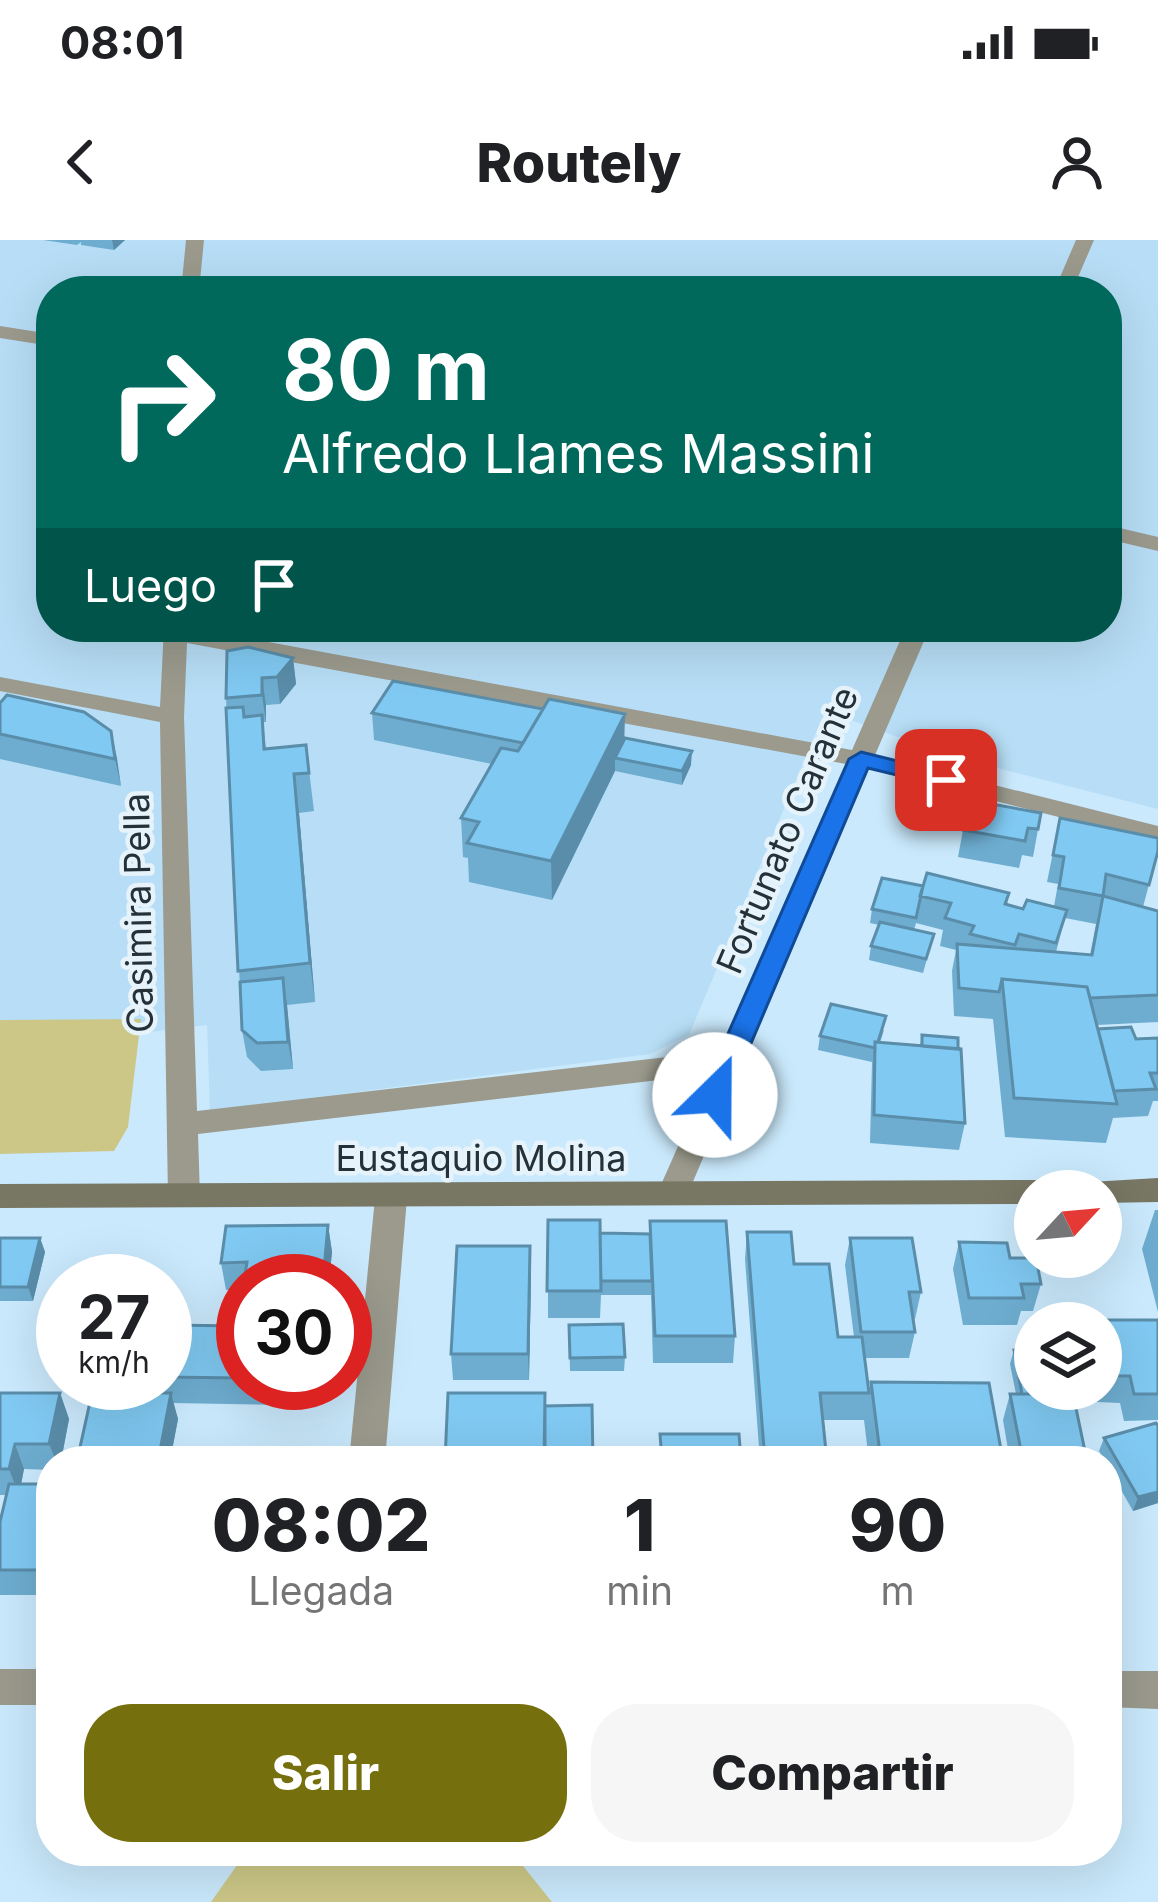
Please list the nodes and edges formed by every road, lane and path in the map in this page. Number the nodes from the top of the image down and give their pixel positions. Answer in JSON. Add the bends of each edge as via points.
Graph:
{"nodes":[{"id":1,"x":195,"y":240,"type":"edge"},
{"id":2,"x":1085,"y":240,"type":"edge"},
{"id":3,"x":191,"y":276,"type":"edge"},
{"id":4,"x":1069,"y":276,"type":"edge"},
{"id":5,"x":0,"y":332,"type":"edge"},
{"id":6,"x":36,"y":338,"type":"edge"},
{"id":7,"x":1122,"y":536,"type":"edge"},
{"id":8,"x":1158,"y":544,"type":"edge"},
{"id":9,"x":175,"y":642,"type":"edge"},
{"id":10,"x":240,"y":642,"type":"edge"},
{"id":11,"x":911,"y":642,"type":"edge"},
{"id":12,"x":0,"y":684,"type":"edge"},
{"id":13,"x":172,"y":717,"type":"junction"},
{"id":14,"x":861,"y":759,"type":"junction"},
{"id":15,"x":1158,"y":834,"type":"edge"},
{"id":16,"x":729,"y":1061,"type":"junction"},
{"id":17,"x":182,"y":1124,"type":"junction"},
{"id":18,"x":1158,"y":1190,"type":"edge"},
{"id":19,"x":1122,"y":1191,"type":"edge"},
{"id":20,"x":1014,"y":1192,"type":"edge"},
{"id":21,"x":0,"y":1196,"type":"edge"},
{"id":22,"x":672,"y":1196,"type":"junction"},
{"id":23,"x":184,"y":1197,"type":"junction"},
{"id":24,"x":391,"y":1198,"type":"junction"},
{"id":25,"x":369,"y":1446,"type":"edge"},
{"id":26,"x":36,"y":1687,"type":"edge"},
{"id":27,"x":0,"y":1688,"type":"edge"},
{"id":28,"x":1122,"y":1689,"type":"edge"},
{"id":29,"x":1158,"y":1690,"type":"edge"}],
"edges":[{"from":1,"to":3,"type":"street"},
{"from":2,"to":4,"type":"street"},
{"from":5,"to":6,"type":"street"},
{"from":7,"to":8,"type":"street"},
{"from":9,"to":13,"type":"street","name":"Casimira Pella"},
{"from":10,"to":14,"type":"street"},
{"from":11,"to":14,"type":"street","name":"Fortunato Carante"},
{"from":12,"to":13,"type":"street"},
{"from":13,"to":17,"type":"street","name":"Casimira Pella"},
{"from":14,"to":15,"type":"street"},
{"from":14,"to":16,"type":"street","name":"Fortunato Carante"},
{"from":16,"to":17,"type":"street"},
{"from":16,"to":22,"type":"street","name":"Fortunato Carante"},
{"from":17,"to":23,"type":"street","name":"Casimira Pella"},
{"from":18,"to":19,"type":"main road"},
{"from":20,"to":22,"type":"main road","name":"Eustaquio Molina"},
{"from":21,"to":23,"type":"main road","name":"Eustaquio Molina"},
{"from":22,"to":24,"type":"main road","name":"Eustaquio Molina"},
{"from":23,"to":24,"type":"main road","name":"Eustaquio Molina"},
{"from":24,"to":25,"type":"street"},
{"from":26,"to":27,"type":"street"},
{"from":28,"to":29,"type":"street"}]}
